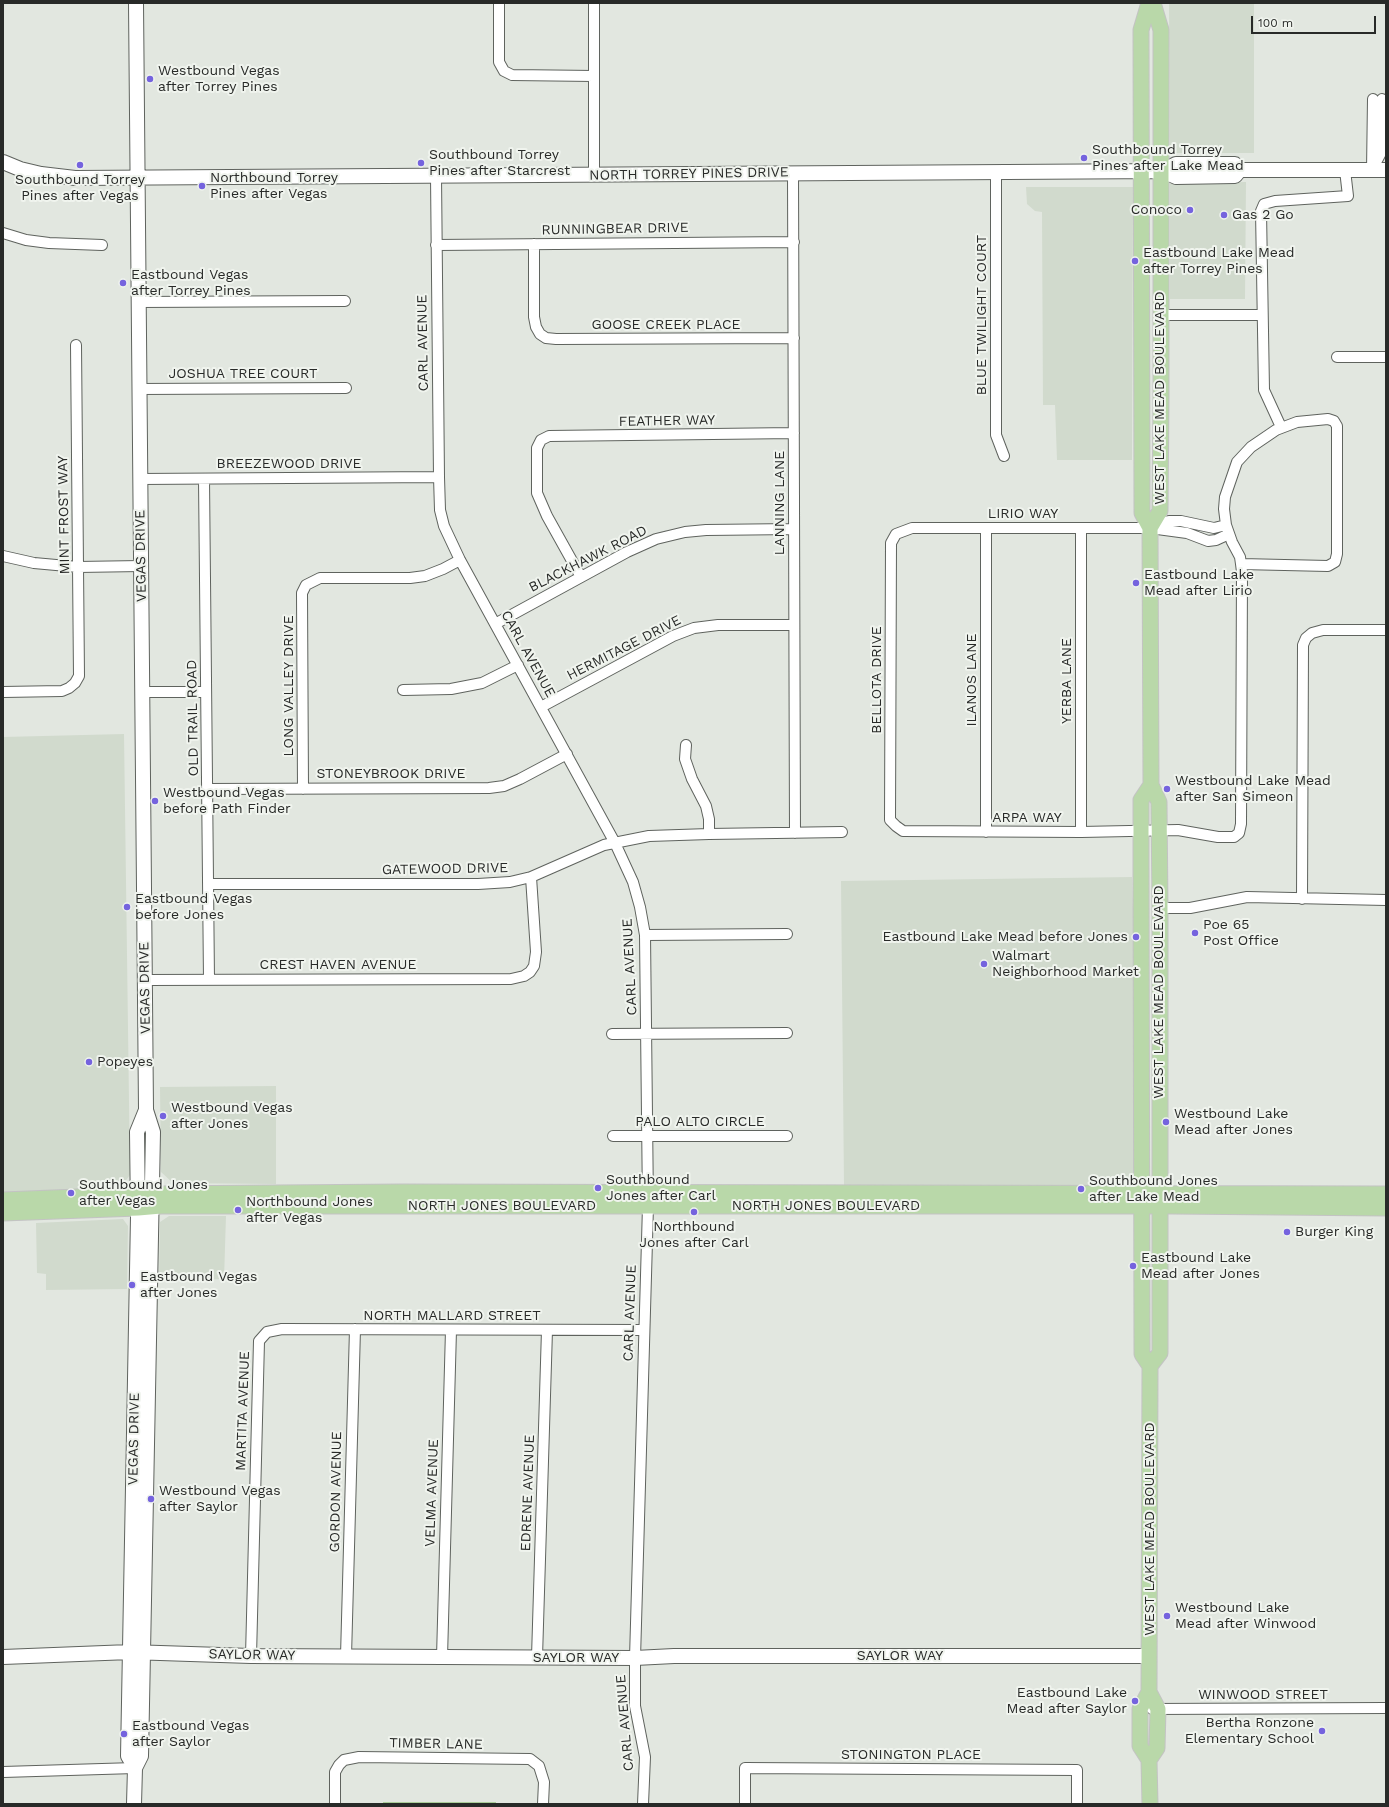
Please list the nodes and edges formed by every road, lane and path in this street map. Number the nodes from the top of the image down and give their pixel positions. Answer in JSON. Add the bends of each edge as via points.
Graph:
{"nodes":[{"id":1,"x":136,"y":3,"type":"edge"},
{"id":2,"x":499,"y":3,"type":"edge"},
{"id":3,"x":594,"y":3,"type":"edge"},
{"id":4,"x":1149,"y":3,"type":"edge"},
{"id":5,"x":1153,"y":3,"type":"edge"},
{"id":6,"x":594,"y":76,"type":"junction"},
{"id":7,"x":1377,"y":99,"type":"dead end"},
{"id":8,"x":3,"y":162,"type":"edge"},
{"id":9,"x":1345,"y":170,"type":"junction"},
{"id":10,"x":1379,"y":170,"type":"edge"},
{"id":11,"x":1142,"y":171,"type":"junction"},
{"id":12,"x":1162,"y":171,"type":"junction"},
{"id":13,"x":996,"y":172,"type":"junction"},
{"id":14,"x":793,"y":173,"type":"junction"},
{"id":15,"x":594,"y":175,"type":"junction"},
{"id":16,"x":436,"y":176,"type":"junction"},
{"id":17,"x":137,"y":177,"type":"junction"},
{"id":18,"x":3,"y":233,"type":"edge"},
{"id":19,"x":794,"y":242,"type":"junction"},
{"id":20,"x":534,"y":244,"type":"junction"},
{"id":21,"x":102,"y":245,"type":"dead end"},
{"id":22,"x":436,"y":245,"type":"junction"},
{"id":23,"x":345,"y":301,"type":"dead end"},
{"id":24,"x":138,"y":302,"type":"junction"},
{"id":25,"x":1161,"y":315,"type":"junction"},
{"id":26,"x":1262,"y":316,"type":"junction"},
{"id":27,"x":794,"y":338,"type":"junction"},
{"id":28,"x":76,"y":345,"type":"dead end"},
{"id":29,"x":1337,"y":356,"type":"dead end"},
{"id":30,"x":1386,"y":357,"type":"edge"},
{"id":31,"x":346,"y":388,"type":"dead end"},
{"id":32,"x":139,"y":389,"type":"junction"},
{"id":33,"x":1161,"y":398,"type":"junction"},
{"id":34,"x":1142,"y":399,"type":"junction"},
{"id":35,"x":1281,"y":427,"type":"junction"},
{"id":36,"x":794,"y":433,"type":"junction"},
{"id":37,"x":1004,"y":456,"type":"dead end"},
{"id":38,"x":439,"y":477,"type":"junction"},
{"id":39,"x":140,"y":479,"type":"junction"},
{"id":40,"x":204,"y":479,"type":"junction"},
{"id":41,"x":986,"y":528,"type":"junction"},
{"id":42,"x":1150,"y":528,"type":"junction"},
{"id":43,"x":794,"y":529,"type":"junction"},
{"id":44,"x":1081,"y":529,"type":"junction"},
{"id":45,"x":1227,"y":530,"type":"junction"},
{"id":46,"x":896,"y":534,"type":"joint"},
{"id":47,"x":3,"y":556,"type":"edge"},
{"id":48,"x":460,"y":560,"type":"junction"},
{"id":49,"x":1241,"y":564,"type":"junction"},
{"id":50,"x":141,"y":566,"type":"junction"},
{"id":51,"x":78,"y":567,"type":"junction"},
{"id":52,"x":580,"y":576,"type":"junction"},
{"id":53,"x":495,"y":624,"type":"junction"},
{"id":54,"x":794,"y":625,"type":"junction"},
{"id":55,"x":1386,"y":630,"type":"edge"},
{"id":56,"x":518,"y":665,"type":"junction"},
{"id":57,"x":403,"y":690,"type":"dead end"},
{"id":58,"x":3,"y":692,"type":"edge"},
{"id":59,"x":142,"y":692,"type":"junction"},
{"id":60,"x":206,"y":692,"type":"junction"},
{"id":61,"x":541,"y":707,"type":"junction"},
{"id":62,"x":686,"y":745,"type":"dead end"},
{"id":63,"x":567,"y":754,"type":"junction"},
{"id":64,"x":1150,"y":785,"type":"junction"},
{"id":65,"x":207,"y":789,"type":"junction"},
{"id":66,"x":303,"y":789,"type":"junction"},
{"id":67,"x":896,"y":826,"type":"joint"},
{"id":68,"x":1141,"y":831,"type":"junction"},
{"id":69,"x":1159,"y":831,"type":"junction"},
{"id":70,"x":842,"y":832,"type":"dead end"},
{"id":71,"x":986,"y":832,"type":"junction"},
{"id":72,"x":1081,"y":832,"type":"junction"},
{"id":73,"x":794,"y":833,"type":"junction"},
{"id":74,"x":709,"y":834,"type":"junction"},
{"id":75,"x":615,"y":843,"type":"junction"},
{"id":76,"x":1141,"y":864,"type":"junction"},
{"id":77,"x":531,"y":877,"type":"junction"},
{"id":78,"x":208,"y":884,"type":"junction"},
{"id":79,"x":1302,"y":899,"type":"junction"},
{"id":80,"x":1386,"y":900,"type":"edge"},
{"id":81,"x":1160,"y":908,"type":"junction"},
{"id":82,"x":787,"y":934,"type":"dead end"},
{"id":83,"x":645,"y":935,"type":"junction"},
{"id":84,"x":1142,"y":943,"type":"junction"},
{"id":85,"x":145,"y":980,"type":"junction"},
{"id":86,"x":209,"y":980,"type":"junction"},
{"id":87,"x":1142,"y":992,"type":"junction"},
{"id":88,"x":1160,"y":993,"type":"junction"},
{"id":89,"x":788,"y":1033,"type":"dead end"},
{"id":90,"x":612,"y":1034,"type":"dead end"},
{"id":91,"x":647,"y":1035,"type":"junction"},
{"id":92,"x":1159,"y":1058,"type":"junction"},
{"id":93,"x":613,"y":1136,"type":"dead end"},
{"id":94,"x":647,"y":1136,"type":"junction"},
{"id":95,"x":787,"y":1136,"type":"dead end"},
{"id":96,"x":908,"y":1192,"type":"junction"},
{"id":97,"x":953,"y":1193,"type":"junction"},
{"id":98,"x":1386,"y":1194,"type":"edge"},
{"id":99,"x":27,"y":1199,"type":"junction"},
{"id":100,"x":647,"y":1199,"type":"junction"},
{"id":101,"x":3,"y":1200,"type":"edge"},
{"id":102,"x":1142,"y":1200,"type":"junction"},
{"id":103,"x":1159,"y":1200,"type":"junction"},
{"id":104,"x":145,"y":1201,"type":"junction"},
{"id":105,"x":846,"y":1206,"type":"junction"},
{"id":106,"x":896,"y":1206,"type":"junction"},
{"id":107,"x":1386,"y":1208,"type":"edge"},
{"id":108,"x":3,"y":1209,"type":"edge"},
{"id":109,"x":3,"y":1213,"type":"edge"},
{"id":110,"x":355,"y":1329,"type":"junction"},
{"id":111,"x":451,"y":1330,"type":"junction"},
{"id":112,"x":547,"y":1330,"type":"junction"},
{"id":113,"x":643,"y":1330,"type":"junction"},
{"id":114,"x":262,"y":1336,"type":"joint"},
{"id":115,"x":1150,"y":1366,"type":"junction"},
{"id":116,"x":137,"y":1652,"type":"junction"},
{"id":117,"x":250,"y":1656,"type":"junction"},
{"id":118,"x":346,"y":1656,"type":"junction"},
{"id":119,"x":1149,"y":1656,"type":"junction"},
{"id":120,"x":3,"y":1657,"type":"edge"},
{"id":121,"x":442,"y":1657,"type":"junction"},
{"id":122,"x":537,"y":1657,"type":"junction"},
{"id":123,"x":635,"y":1658,"type":"junction"},
{"id":124,"x":1149,"y":1692,"type":"junction"},
{"id":125,"x":1386,"y":1708,"type":"edge"},
{"id":126,"x":1140,"y":1709,"type":"junction"},
{"id":127,"x":1158,"y":1709,"type":"junction"},
{"id":128,"x":1149,"y":1760,"type":"junction"},
{"id":129,"x":135,"y":1768,"type":"junction"},
{"id":130,"x":3,"y":1772,"type":"edge"},
{"id":131,"x":134,"y":1804,"type":"edge"},
{"id":132,"x":335,"y":1804,"type":"edge"},
{"id":133,"x":543,"y":1804,"type":"edge"},
{"id":134,"x":643,"y":1804,"type":"edge"},
{"id":135,"x":745,"y":1804,"type":"edge"},
{"id":136,"x":1077,"y":1804,"type":"edge"},
{"id":137,"x":1150,"y":1804,"type":"edge"}],
"edges":[{"from":1,"to":17,"type":"main road","name":"VEGAS DRIVE"},
{"from":2,"to":6,"type":"street","via":[[499,62],[504,71],[512,75]]},
{"from":3,"to":6,"type":"street"},
{"from":4,"to":11,"type":"main road","name":"WEST LAKE MEAD BOULEVARD","via":[[1141,30]]},
{"from":5,"to":12,"type":"main road","name":"WEST LAKE MEAD BOULEVARD","via":[[1161,30]]},
{"from":6,"to":15,"type":"street"},
{"from":7,"to":10,"type":"street"},
{"from":8,"to":17,"type":"main road","name":"NORTH TORREY PINES DRIVE","via":[[20,169],[58,177]]},
{"from":9,"to":10,"type":"main road","name":"NORTH TORREY PINES DRIVE"},
{"from":9,"to":12,"type":"main road","name":"NORTH TORREY PINES DRIVE","via":[[1240,170],[1235,176],[1199,177],[1176,177]]},
{"from":9,"to":26,"type":"street","via":[[1348,196],[1275,200],[1264,204],[1261,211]]},
{"from":11,"to":12,"type":"main road","name":"NORTH TORREY PINES DRIVE"},
{"from":11,"to":13,"type":"main road","name":"NORTH TORREY PINES DRIVE"},
{"from":11,"to":34,"type":"main road","name":"WEST LAKE MEAD BOULEVARD"},
{"from":12,"to":25,"type":"main road","name":"WEST LAKE MEAD BOULEVARD"},
{"from":13,"to":14,"type":"main road","name":"NORTH TORREY PINES DRIVE"},
{"from":13,"to":37,"type":"street","name":"BLUE TWILIGHT COURT","via":[[996,435]]},
{"from":14,"to":15,"type":"main road","name":"NORTH TORREY PINES DRIVE"},
{"from":14,"to":19,"type":"street","name":"LANNING LANE"},
{"from":15,"to":16,"type":"main road","name":"NORTH TORREY PINES DRIVE"},
{"from":16,"to":17,"type":"main road","name":"NORTH TORREY PINES DRIVE"},
{"from":16,"to":22,"type":"street","name":"CARL AVENUE"},
{"from":17,"to":24,"type":"main road","name":"VEGAS DRIVE"},
{"from":18,"to":21,"type":"street","via":[[49,244]]},
{"from":19,"to":20,"type":"street","name":"RUNNINGBEAR DRIVE"},
{"from":19,"to":27,"type":"street","name":"LANNING LANE"},
{"from":20,"to":22,"type":"street","name":"RUNNINGBEAR DRIVE"},
{"from":20,"to":27,"type":"street","name":"GOOSE CREEK PLACE","via":[[534,317],[536,328],[546,338]]},
{"from":22,"to":38,"type":"street","name":"CARL AVENUE"},
{"from":23,"to":24,"type":"street"},
{"from":24,"to":32,"type":"main road","name":"VEGAS DRIVE"},
{"from":25,"to":26,"type":"street"},
{"from":25,"to":33,"type":"main road","name":"WEST LAKE MEAD BOULEVARD"},
{"from":26,"to":35,"type":"street","via":[[1264,390]]},
{"from":27,"to":36,"type":"street","name":"LANNING LANE"},
{"from":28,"to":51,"type":"street","name":"MINT FROST WAY"},
{"from":29,"to":30,"type":"street"},
{"from":31,"to":32,"type":"street","name":"JOSHUA TREE COURT"},
{"from":32,"to":39,"type":"main road","name":"VEGAS DRIVE"},
{"from":33,"to":34,"type":"main road"},
{"from":33,"to":42,"type":"main road","name":"WEST LAKE MEAD BOULEVARD","via":[[1160,511]]},
{"from":34,"to":42,"type":"main road","name":"WEST LAKE MEAD BOULEVARD","via":[[1142,514]]},
{"from":35,"to":45,"type":"street","via":[[1251,447],[1237,462],[1225,497]]},
{"from":35,"to":49,"type":"street","via":[[1297,422],[1328,419],[1334,421],[1337,426],[1335,562],[1328,566]]},
{"from":36,"to":43,"type":"street","name":"LANNING LANE"},
{"from":36,"to":52,"type":"street","name":"FEATHER WAY","via":[[549,436],[541,440],[537,448],[538,493],[547,516]]},
{"from":38,"to":40,"type":"street","name":"BREEZEWOOD DRIVE"},
{"from":38,"to":48,"type":"street","name":"CARL AVENUE","via":[[440,510],[444,526]]},
{"from":39,"to":40,"type":"street","name":"BREEZEWOOD DRIVE"},
{"from":39,"to":50,"type":"main road","name":"VEGAS DRIVE"},
{"from":40,"to":60,"type":"street","name":"OLD TRAIL ROAD"},
{"from":41,"to":44,"type":"street","name":"LIRIO WAY"},
{"from":41,"to":46,"type":"street","name":"LIRIO WAY","via":[[912,528]]},
{"from":41,"to":71,"type":"street","name":"ILANOS LANE"},
{"from":42,"to":44,"type":"street","name":"LIRIO WAY"},
{"from":42,"to":45,"type":"street","name":"LIRIO WAY","via":[[1187,533],[1208,541],[1216,540]]},
{"from":42,"to":64,"type":"main road","name":"WEST LAKE MEAD BOULEVARD"},
{"from":43,"to":52,"type":"street","name":"BLACKHAWK ROAD","via":[[685,532],[650,541]]},
{"from":43,"to":54,"type":"street","name":"LANNING LANE"},
{"from":44,"to":72,"type":"street","name":"YERBA LANE"},
{"from":45,"to":49,"type":"street"},
{"from":46,"to":67,"type":"street","name":"BELLOTA DRIVE","via":[[891,543],[890,820]]},
{"from":47,"to":51,"type":"street","via":[[34,563]]},
{"from":48,"to":53,"type":"street","name":"CARL AVENUE"},
{"from":48,"to":66,"type":"street","name":"LONG VALLEY DRIVE","via":[[425,576],[320,578],[306,585],[302,593]]},
{"from":49,"to":69,"type":"street","name":"ARPA WAY","via":[[1239,833],[1234,836],[1218,837],[1178,830]]},
{"from":50,"to":51,"type":"street"},
{"from":50,"to":59,"type":"main road","name":"VEGAS DRIVE"},
{"from":51,"to":58,"type":"street","name":"MINT FROST WAY","via":[[79,676],[75,683],[62,691]]},
{"from":52,"to":53,"type":"street","name":"BLACKHAWK ROAD"},
{"from":53,"to":56,"type":"street","name":"CARL AVENUE"},
{"from":54,"to":61,"type":"street","name":"HERMITAGE DRIVE","via":[[718,625],[694,628],[673,636]]},
{"from":54,"to":73,"type":"street","name":"LANNING LANE"},
{"from":55,"to":79,"type":"street","via":[[1323,630],[1312,633],[1303,645]]},
{"from":56,"to":57,"type":"street","via":[[482,683],[451,689]]},
{"from":56,"to":61,"type":"street","name":"CARL AVENUE"},
{"from":59,"to":60,"type":"street"},
{"from":59,"to":85,"type":"main road","name":"VEGAS DRIVE"},
{"from":60,"to":65,"type":"street","name":"OLD TRAIL ROAD"},
{"from":61,"to":63,"type":"street","name":"CARL AVENUE"},
{"from":62,"to":74,"type":"street","via":[[685,759],[706,806]]},
{"from":63,"to":66,"type":"street","name":"STONEYBROOK DRIVE","via":[[504,786],[489,788]]},
{"from":63,"to":75,"type":"street","name":"CARL AVENUE"},
{"from":64,"to":68,"type":"main road","name":"WEST LAKE MEAD BOULEVARD","via":[[1141,800]]},
{"from":64,"to":69,"type":"main road","name":"WEST LAKE MEAD BOULEVARD","via":[[1159,802]]},
{"from":65,"to":66,"type":"street","name":"STONEYBROOK DRIVE"},
{"from":65,"to":78,"type":"street","name":"OLD TRAIL ROAD"},
{"from":67,"to":71,"type":"street","name":"ARPA WAY","via":[[903,831]]},
{"from":68,"to":69,"type":"street","name":"ARPA WAY"},
{"from":68,"to":72,"type":"street","name":"ARPA WAY"},
{"from":68,"to":76,"type":"main road","name":"WEST LAKE MEAD BOULEVARD"},
{"from":69,"to":81,"type":"main road","name":"WEST LAKE MEAD BOULEVARD"},
{"from":70,"to":73,"type":"street","name":"GATEWOOD DRIVE"},
{"from":71,"to":72,"type":"street","name":"ARPA WAY"},
{"from":73,"to":74,"type":"street","name":"GATEWOOD DRIVE"},
{"from":74,"to":75,"type":"street","name":"GATEWOOD DRIVE","via":[[649,836]]},
{"from":75,"to":77,"type":"street","name":"GATEWOOD DRIVE","via":[[604,845]]},
{"from":75,"to":83,"type":"street","name":"CARL AVENUE","via":[[633,882]]},
{"from":76,"to":81,"type":"main road","via":[[1148,877],[1151,905]]},
{"from":76,"to":84,"type":"main road","name":"WEST LAKE MEAD BOULEVARD"},
{"from":77,"to":78,"type":"street","name":"GATEWOOD DRIVE","via":[[510,882],[478,884]]},
{"from":77,"to":86,"type":"street","name":"CREST HAVEN AVENUE","via":[[536,952],[534,966],[524,976],[511,979]]},
{"from":78,"to":86,"type":"street","name":"OLD TRAIL ROAD"},
{"from":79,"to":80,"type":"street"},
{"from":79,"to":81,"type":"street","via":[[1248,897],[1190,908]]},
{"from":81,"to":88,"type":"main road","name":"WEST LAKE MEAD BOULEVARD"},
{"from":82,"to":83,"type":"street"},
{"from":83,"to":91,"type":"street","name":"CARL AVENUE"},
{"from":84,"to":87,"type":"main road","name":"WEST LAKE MEAD BOULEVARD"},
{"from":84,"to":88,"type":"main road","via":[[1151,982]]},
{"from":85,"to":86,"type":"street","name":"CREST HAVEN AVENUE"},
{"from":85,"to":104,"type":"main road","name":"VEGAS DRIVE","via":[[146,1110],[153,1132]]},
{"from":87,"to":92,"type":"main road","via":[[1151,1005],[1154,1043]]},
{"from":87,"to":102,"type":"main road","name":"WEST LAKE MEAD BOULEVARD"},
{"from":88,"to":92,"type":"main road","name":"WEST LAKE MEAD BOULEVARD"},
{"from":89,"to":91,"type":"street"},
{"from":90,"to":91,"type":"street"},
{"from":91,"to":94,"type":"street","name":"CARL AVENUE"},
{"from":92,"to":103,"type":"main road","name":"WEST LAKE MEAD BOULEVARD"},
{"from":93,"to":94,"type":"street","name":"PALO ALTO CIRCLE"},
{"from":94,"to":95,"type":"street","name":"PALO ALTO CIRCLE"},
{"from":94,"to":100,"type":"street","name":"CARL AVENUE"},
{"from":96,"to":97,"type":"main road","name":"NORTH JONES BOULEVARD"},
{"from":96,"to":100,"type":"main road","name":"NORTH JONES BOULEVARD"},
{"from":96,"to":105,"type":"main road","via":[[890,1200],[859,1200]]},
{"from":97,"to":102,"type":"main road","name":"NORTH JONES BOULEVARD"},
{"from":97,"to":106,"type":"main road","via":[[943,1197],[905,1199]]},
{"from":98,"to":103,"type":"main road","name":"NORTH JONES BOULEVARD"},
{"from":99,"to":101,"type":"main road","name":"NORTH JONES BOULEVARD"},
{"from":99,"to":104,"type":"main road","name":"NORTH JONES BOULEVARD"},
{"from":99,"to":108,"type":"main road"},
{"from":100,"to":104,"type":"main road","name":"NORTH JONES BOULEVARD"},
{"from":100,"to":105,"type":"main road","name":"NORTH JONES BOULEVARD"},
{"from":100,"to":113,"type":"street","name":"CARL AVENUE"},
{"from":102,"to":103,"type":"main road","name":"NORTH JONES BOULEVARD"},
{"from":102,"to":106,"type":"main road","name":"NORTH JONES BOULEVARD"},
{"from":102,"to":115,"type":"main road","name":"WEST LAKE MEAD BOULEVARD","via":[[1142,1354]]},
{"from":103,"to":107,"type":"main road","name":"NORTH JONES BOULEVARD"},
{"from":103,"to":115,"type":"main road","name":"WEST LAKE MEAD BOULEVARD","via":[[1160,1352]]},
{"from":104,"to":109,"type":"main road","name":"NORTH JONES BOULEVARD"},
{"from":104,"to":116,"type":"main road","name":"VEGAS DRIVE"},
{"from":105,"to":106,"type":"main road","name":"NORTH JONES BOULEVARD"},
{"from":110,"to":111,"type":"street","name":"NORTH MALLARD STREET"},
{"from":110,"to":114,"type":"street","name":"NORTH MALLARD STREET","via":[[282,1329]]},
{"from":110,"to":118,"type":"street","name":"GORDON AVENUE"},
{"from":111,"to":112,"type":"street","name":"NORTH MALLARD STREET"},
{"from":111,"to":121,"type":"street","name":"VELMA AVENUE"},
{"from":112,"to":113,"type":"street","name":"NORTH MALLARD STREET"},
{"from":112,"to":122,"type":"street","name":"EDRENE AVENUE"},
{"from":113,"to":123,"type":"street","name":"CARL AVENUE"},
{"from":114,"to":117,"type":"street","name":"MARTITA AVENUE","via":[[259,1341]]},
{"from":115,"to":119,"type":"main road","name":"WEST LAKE MEAD BOULEVARD"},
{"from":116,"to":117,"type":"main road","name":"SAYLOR WAY"},
{"from":116,"to":120,"type":"main road","name":"SAYLOR WAY"},
{"from":116,"to":129,"type":"main road","name":"VEGAS DRIVE","via":[[128,1756]]},
{"from":117,"to":118,"type":"main road","name":"SAYLOR WAY"},
{"from":118,"to":121,"type":"main road","name":"SAYLOR WAY"},
{"from":119,"to":123,"type":"main road","name":"SAYLOR WAY"},
{"from":119,"to":124,"type":"main road","name":"WEST LAKE MEAD BOULEVARD"},
{"from":121,"to":122,"type":"main road","name":"SAYLOR WAY"},
{"from":122,"to":123,"type":"main road","name":"SAYLOR WAY"},
{"from":123,"to":134,"type":"street","name":"CARL AVENUE","via":[[635,1706],[644,1757]]},
{"from":124,"to":126,"type":"main road","name":"WEST LAKE MEAD BOULEVARD"},
{"from":124,"to":127,"type":"main road","name":"WEST LAKE MEAD BOULEVARD"},
{"from":125,"to":127,"type":"street","name":"WINWOOD STREET"},
{"from":126,"to":127,"type":"street","name":"WINWOOD STREET"},
{"from":126,"to":128,"type":"main road","name":"WEST LAKE MEAD BOULEVARD","via":[[1140,1746]]},
{"from":127,"to":128,"type":"main road","name":"WEST LAKE MEAD BOULEVARD","via":[[1157,1748]]},
{"from":128,"to":137,"type":"main road","name":"WEST LAKE MEAD BOULEVARD"},
{"from":129,"to":130,"type":"street"},
{"from":129,"to":131,"type":"main road","name":"VEGAS DRIVE"},
{"from":132,"to":133,"type":"street","name":"TIMBER LANE","via":[[335,1772],[344,1760],[359,1758],[530,1759],[540,1766],[544,1782]]},
{"from":135,"to":136,"type":"street","name":"STONINGTON PLACE","via":[[745,1768],[1077,1770]]}]}
